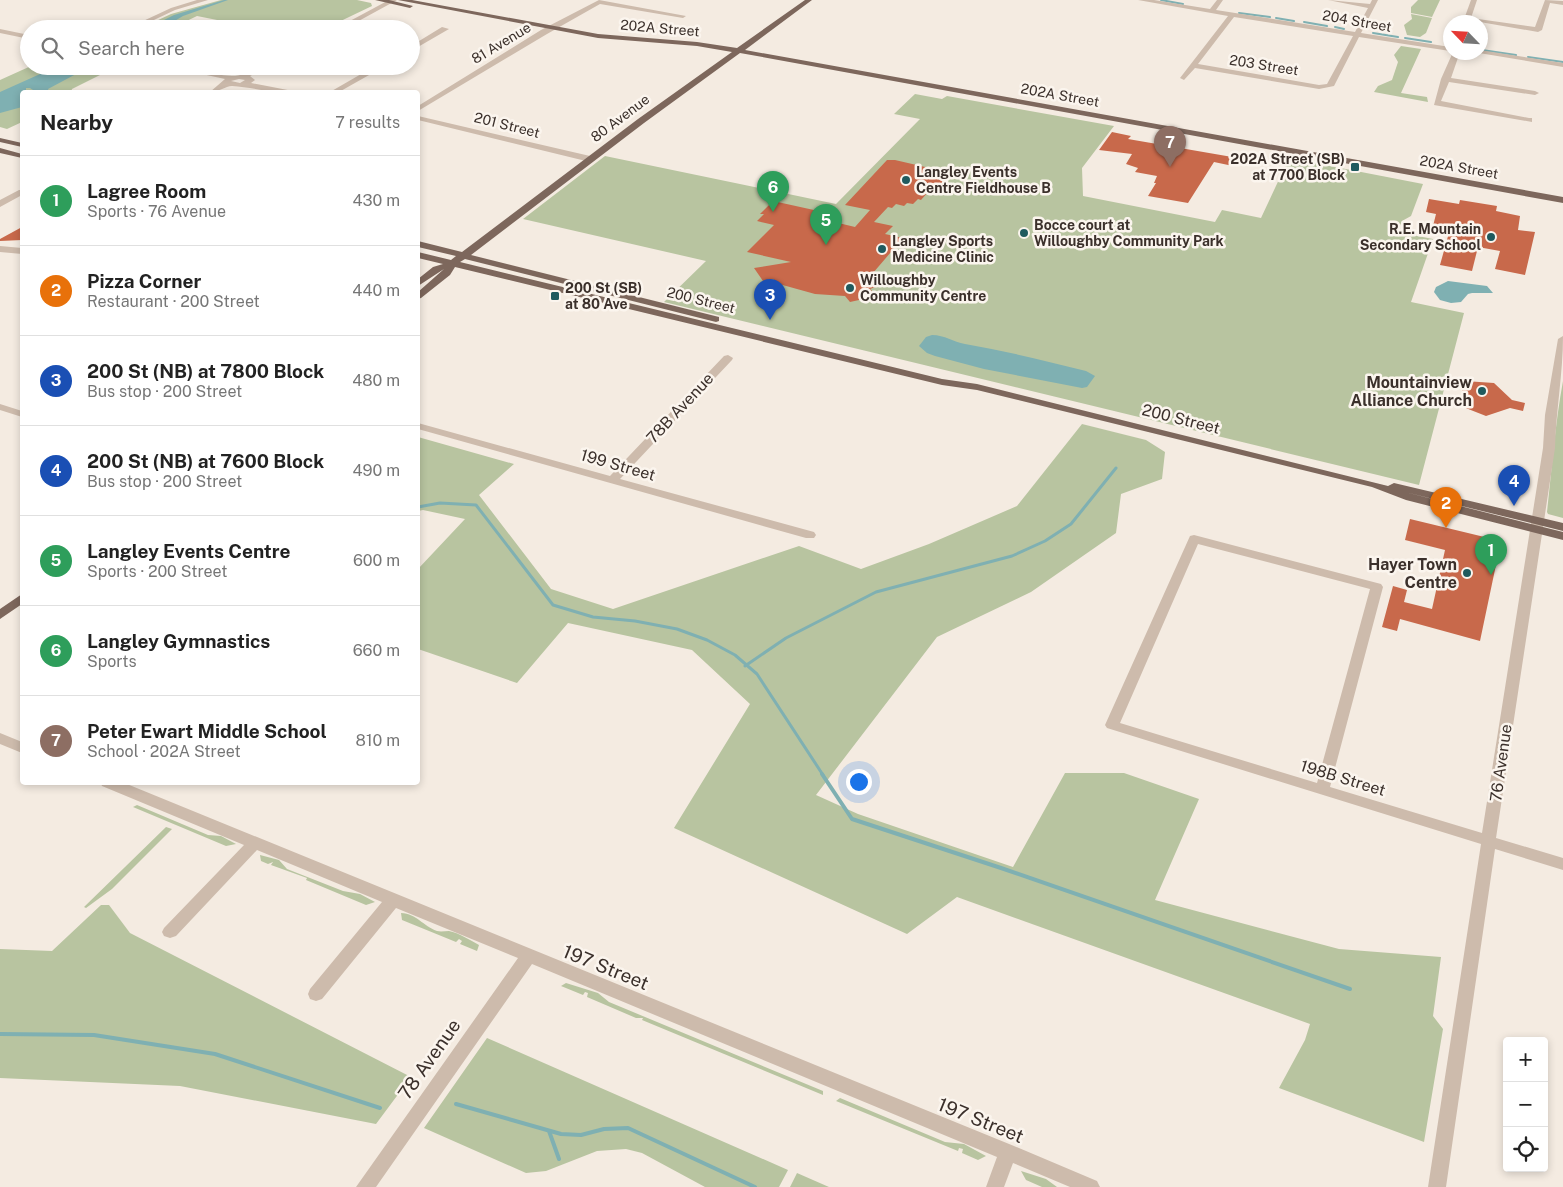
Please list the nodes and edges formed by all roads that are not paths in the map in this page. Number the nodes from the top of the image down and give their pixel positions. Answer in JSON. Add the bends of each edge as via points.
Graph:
{"nodes":[{"id":1,"x":205,"y":0,"type":"edge"},
{"id":2,"x":378,"y":0,"type":"edge"},
{"id":3,"x":402,"y":0,"type":"edge"},
{"id":4,"x":809,"y":0,"type":"edge"},
{"id":5,"x":1141,"y":0,"type":"edge"},
{"id":6,"x":1220,"y":0,"type":"edge"},
{"id":7,"x":1331,"y":0,"type":"edge"},
{"id":8,"x":1474,"y":0,"type":"edge"},
{"id":9,"x":1548,"y":0,"type":"edge"},
{"id":10,"x":392,"y":1,"type":"edge"},
{"id":11,"x":1373,"y":3,"type":"edge"},
{"id":12,"x":1563,"y":3,"type":"edge"},
{"id":13,"x":1212,"y":11,"type":"junction"},
{"id":14,"x":1233,"y":14,"type":"junction"},
{"id":15,"x":1468,"y":15,"type":"edge"},
{"id":16,"x":683,"y":16,"type":"dead end"},
{"id":17,"x":148,"y":20,"type":"edge"},
{"id":18,"x":355,"y":20,"type":"edge"},
{"id":19,"x":484,"y":20,"type":"junction"},
{"id":20,"x":532,"y":24,"type":"junction"},
{"id":21,"x":1488,"y":24,"type":"edge"},
{"id":22,"x":551,"y":27,"type":"junction"},
{"id":23,"x":445,"y":29,"type":"dead end"},
{"id":24,"x":0,"y":31,"type":"edge"},
{"id":25,"x":544,"y":32,"type":"junction"},
{"id":26,"x":1357,"y":33,"type":"junction"},
{"id":27,"x":14,"y":34,"type":"junction"},
{"id":28,"x":20,"y":35,"type":"edge"},
{"id":29,"x":0,"y":40,"type":"edge"},
{"id":30,"x":420,"y":44,"type":"edge"},
{"id":31,"x":1443,"y":48,"type":"edge"},
{"id":32,"x":740,"y":51,"type":"junction"},
{"id":33,"x":1488,"y":54,"type":"edge"},
{"id":34,"x":1453,"y":60,"type":"edge"},
{"id":35,"x":1563,"y":65,"type":"edge"},
{"id":36,"x":1194,"y":66,"type":"junction"},
{"id":37,"x":211,"y":75,"type":"edge"},
{"id":38,"x":252,"y":75,"type":"edge"},
{"id":39,"x":364,"y":75,"type":"edge"},
{"id":40,"x":1184,"y":78,"type":"dead end"},
{"id":41,"x":1445,"y":79,"type":"junction"},
{"id":42,"x":247,"y":80,"type":"junction"},
{"id":43,"x":230,"y":82,"type":"junction"},
{"id":44,"x":217,"y":90,"type":"edge"},
{"id":45,"x":221,"y":90,"type":"edge"},
{"id":46,"x":284,"y":90,"type":"edge"},
{"id":47,"x":338,"y":90,"type":"edge"},
{"id":48,"x":1535,"y":93,"type":"dead end"},
{"id":49,"x":420,"y":108,"type":"edge"},
{"id":50,"x":420,"y":118,"type":"edge"},
{"id":51,"x":1529,"y":120,"type":"dead end"},
{"id":52,"x":0,"y":140,"type":"edge"},
{"id":53,"x":20,"y":145,"type":"edge"},
{"id":54,"x":0,"y":150,"type":"edge"},
{"id":55,"x":20,"y":155,"type":"edge"},
{"id":56,"x":590,"y":159,"type":"junction"},
{"id":57,"x":20,"y":193,"type":"edge"},
{"id":58,"x":1563,"y":200,"type":"edge"},
{"id":59,"x":0,"y":204,"type":"edge"},
{"id":60,"x":420,"y":245,"type":"edge"},
{"id":61,"x":0,"y":249,"type":"edge"},
{"id":62,"x":20,"y":251,"type":"edge"},
{"id":63,"x":420,"y":256,"type":"edge"},
{"id":64,"x":463,"y":256,"type":"junction"},
{"id":65,"x":452,"y":264,"type":"junction"},
{"id":66,"x":420,"y":281,"type":"edge"},
{"id":67,"x":420,"y":294,"type":"edge"},
{"id":68,"x":1563,"y":339,"type":"edge"},
{"id":69,"x":728,"y":358,"type":"dead end"},
{"id":70,"x":977,"y":387,"type":"junction"},
{"id":71,"x":0,"y":407,"type":"edge"},
{"id":72,"x":20,"y":413,"type":"edge"},
{"id":73,"x":420,"y":427,"type":"edge"},
{"id":74,"x":612,"y":480,"type":"junction"},
{"id":75,"x":1537,"y":525,"type":"junction"},
{"id":76,"x":1563,"y":527,"type":"edge"},
{"id":77,"x":810,"y":535,"type":"dead end"},
{"id":78,"x":1563,"y":536,"type":"edge"},
{"id":79,"x":20,"y":600,"type":"edge"},
{"id":80,"x":0,"y":615,"type":"edge"},
{"id":81,"x":0,"y":738,"type":"edge"},
{"id":82,"x":20,"y":747,"type":"edge"},
{"id":83,"x":114,"y":785,"type":"edge"},
{"id":84,"x":1322,"y":790,"type":"junction"},
{"id":85,"x":1490,"y":840,"type":"junction"},
{"id":86,"x":255,"y":843,"type":"junction"},
{"id":87,"x":1563,"y":864,"type":"edge"},
{"id":88,"x":394,"y":899,"type":"junction"},
{"id":89,"x":170,"y":932,"type":"dead end"},
{"id":90,"x":529,"y":956,"type":"junction"},
{"id":91,"x":316,"y":994,"type":"dead end"},
{"id":92,"x":1008,"y":1152,"type":"junction"},
{"id":93,"x":365,"y":1187,"type":"edge"},
{"id":94,"x":995,"y":1187,"type":"edge"},
{"id":95,"x":1091,"y":1187,"type":"edge"},
{"id":96,"x":1437,"y":1187,"type":"edge"}],
"edges":[{"from":1,"to":17,"type":"street"},
{"from":2,"to":10,"type":"main road"},
{"from":3,"to":20,"type":"main road"},
{"from":4,"to":32,"type":"main road","name":"80 Avenue"},
{"from":5,"to":13,"type":"street","name":"204 Street"},
{"from":6,"to":13,"type":"street"},
{"from":7,"to":11,"type":"street"},
{"from":8,"to":15,"type":"street"},
{"from":9,"to":12,"type":"street"},
{"from":9,"to":21,"type":"street","via":[[1538,30]]},
{"from":10,"to":18,"type":"street"},
{"from":10,"to":19,"type":"main road"},
{"from":11,"to":26,"type":"street"},
{"from":13,"to":14,"type":"street","name":"204 Street"},
{"from":14,"to":26,"type":"street","name":"204 Street"},
{"from":14,"to":36,"type":"street"},
{"from":16,"to":22,"type":"street","name":"81 Avenue","via":[[599,2]]},
{"from":19,"to":20,"type":"main road"},
{"from":19,"to":25,"type":"main road"},
{"from":20,"to":22,"type":"main road","name":"202A Street"},
{"from":22,"to":25,"type":"street","name":"81 Avenue"},
{"from":22,"to":32,"type":"main road","name":"202A Street","via":[[609,37]]},
{"from":23,"to":30,"type":"street"},
{"from":24,"to":27,"type":"street"},
{"from":25,"to":49,"type":"street","name":"81 Avenue"},
{"from":26,"to":31,"type":"street","name":"204 Street"},
{"from":26,"to":36,"type":"street","name":"203 Street","via":[[1330,86]]},
{"from":27,"to":28,"type":"street"},
{"from":27,"to":29,"type":"street"},
{"from":32,"to":56,"type":"main road","name":"80 Avenue"},
{"from":32,"to":58,"type":"main road","name":"202A Street"},
{"from":33,"to":35,"type":"street"},
{"from":34,"to":41,"type":"street"},
{"from":36,"to":40,"type":"street"},
{"from":37,"to":43,"type":"street"},
{"from":38,"to":42,"type":"street"},
{"from":39,"to":47,"type":"street"},
{"from":41,"to":48,"type":"street"},
{"from":41,"to":51,"type":"street","via":[[1437,103]]},
{"from":42,"to":43,"type":"street"},
{"from":42,"to":46,"type":"street"},
{"from":43,"to":44,"type":"street"},
{"from":43,"to":45,"type":"street"},
{"from":50,"to":56,"type":"street","name":"201 Street"},
{"from":52,"to":53,"type":"main road"},
{"from":54,"to":55,"type":"main road"},
{"from":56,"to":64,"type":"main road","name":"80 Avenue"},
{"from":57,"to":59,"type":"street"},
{"from":60,"to":64,"type":"main road","name":"200 Street"},
{"from":61,"to":62,"type":"street"},
{"from":63,"to":65,"type":"main road","name":"200 Street"},
{"from":64,"to":65,"type":"main road","name":"80 Avenue"},
{"from":64,"to":70,"type":"main road","name":"200 Street","via":[[947,374]]},
{"from":65,"to":66,"type":"main road","name":"80 Avenue","via":[[436,269]]},
{"from":65,"to":67,"type":"main road","name":"80 Avenue","via":[[447,273]]},
{"from":65,"to":70,"type":"main road","name":"200 Street","via":[[942,382]]},
{"from":68,"to":75,"type":"street","name":"76 Avenue"},
{"from":69,"to":74,"type":"street","name":"78B Avenue"},
{"from":70,"to":75,"type":"main road","name":"200 Street","via":[[1376,485],[1414,490]]},
{"from":71,"to":72,"type":"street"},
{"from":73,"to":74,"type":"street","name":"199 Street"},
{"from":74,"to":77,"type":"street","name":"199 Street"},
{"from":75,"to":76,"type":"main road","name":"200 Street"},
{"from":75,"to":78,"type":"main road","name":"200 Street"},
{"from":75,"to":85,"type":"street","name":"76 Avenue"},
{"from":79,"to":80,"type":"main road"},
{"from":81,"to":82,"type":"street"},
{"from":83,"to":86,"type":"street","name":"197 Street"},
{"from":84,"to":84,"type":"street","name":"198B Street","via":[[1112,725],[1194,539],[1377,587]]},
{"from":84,"to":85,"type":"street","name":"198B Street"},
{"from":85,"to":87,"type":"street","name":"198B Street"},
{"from":85,"to":96,"type":"street","name":"76 Avenue"},
{"from":86,"to":88,"type":"street","name":"197 Street"},
{"from":86,"to":89,"type":"street"},
{"from":88,"to":90,"type":"street","name":"197 Street"},
{"from":88,"to":91,"type":"street"},
{"from":90,"to":92,"type":"street","name":"197 Street"},
{"from":90,"to":93,"type":"street","name":"78 Avenue"},
{"from":92,"to":94,"type":"street"},
{"from":92,"to":95,"type":"street","name":"197 Street"}]}
